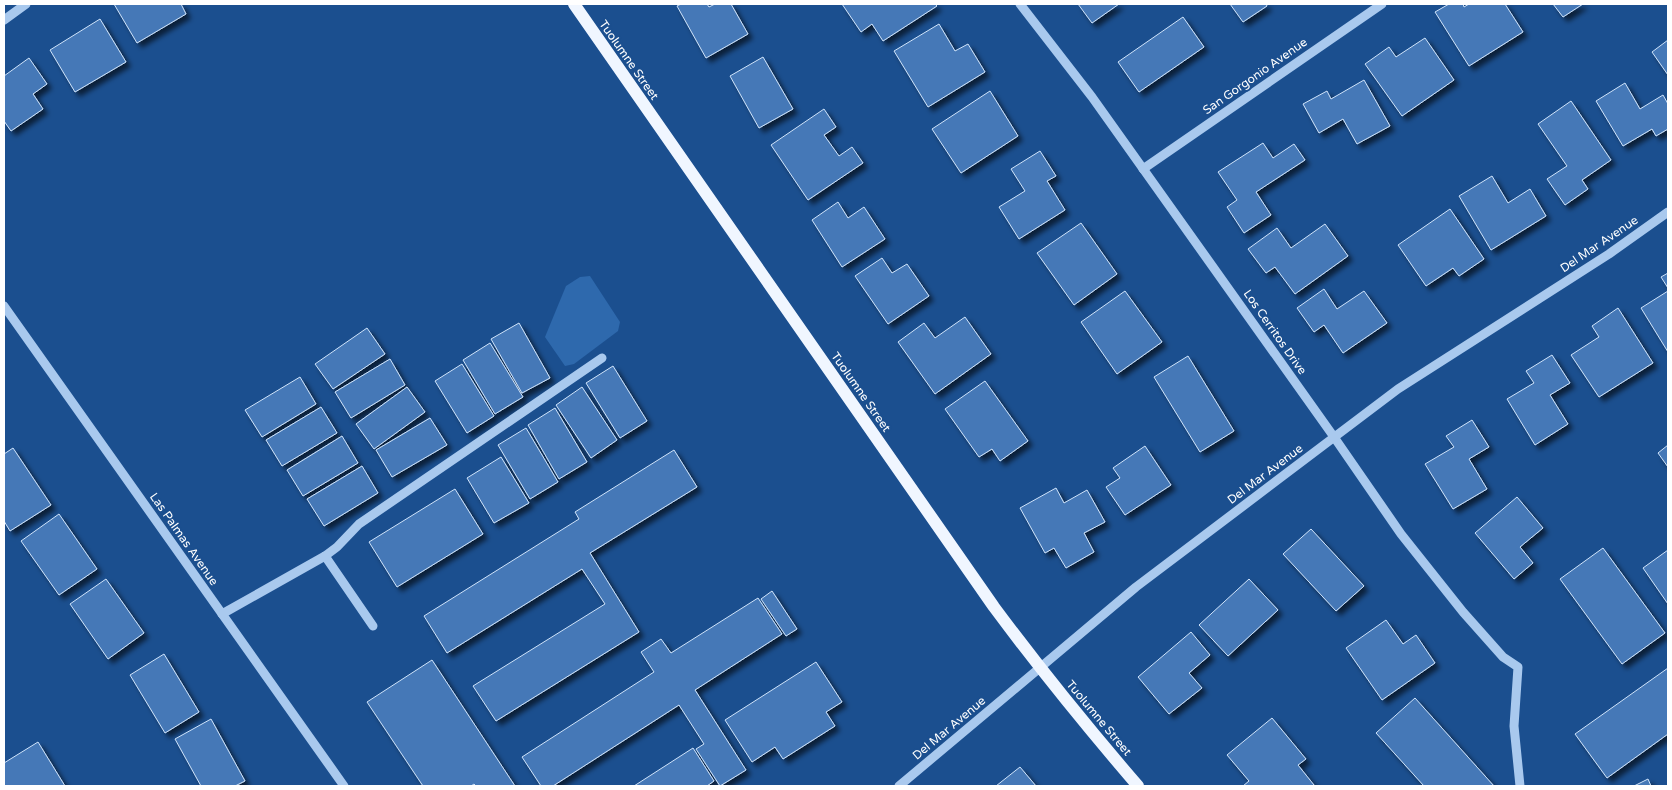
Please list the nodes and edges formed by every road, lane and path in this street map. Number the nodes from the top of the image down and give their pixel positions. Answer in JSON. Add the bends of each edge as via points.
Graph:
{"nodes":[{"id":1,"x":26,"y":4,"type":"edge"},
{"id":2,"x":574,"y":4,"type":"edge"},
{"id":3,"x":1020,"y":4,"type":"edge"},
{"id":4,"x":1382,"y":4,"type":"edge"},
{"id":5,"x":4,"y":20,"type":"edge"},
{"id":6,"x":1143,"y":169,"type":"junction"},
{"id":7,"x":1668,"y":212,"type":"edge"},
{"id":8,"x":4,"y":306,"type":"edge"},
{"id":9,"x":602,"y":358,"type":"dead end"},
{"id":10,"x":1334,"y":437,"type":"junction"},
{"id":11,"x":325,"y":556,"type":"junction"},
{"id":12,"x":222,"y":614,"type":"junction"},
{"id":13,"x":373,"y":626,"type":"dead end"},
{"id":14,"x":1040,"y":669,"type":"junction"},
{"id":15,"x":344,"y":786,"type":"edge"},
{"id":16,"x":899,"y":786,"type":"edge"},
{"id":17,"x":1138,"y":786,"type":"edge"},
{"id":18,"x":1520,"y":786,"type":"edge"}],
"edges":[{"from":1,"to":5,"type":"street"},
{"from":2,"to":14,"type":"main road","name":"Tuolumne Street"},
{"from":3,"to":6,"type":"street","name":"Los Cerritos Drive"},
{"from":4,"to":6,"type":"street","name":"San Gorgonio Avenue"},
{"from":6,"to":10,"type":"street","name":"Los Cerritos Drive"},
{"from":7,"to":10,"type":"street","name":"Del Mar Avenue","via":[[1609,254],[1398,389]]},
{"from":8,"to":12,"type":"street","name":"Las Palmas Avenue"},
{"from":9,"to":11,"type":"street","via":[[359,524]]},
{"from":10,"to":14,"type":"street","name":"Del Mar Avenue","via":[[1136,586]]},
{"from":10,"to":18,"type":"street","name":"Los Cerritos Drive","via":[[1401,534],[1463,612],[1504,657],[1518,667],[1514,726]]},
{"from":11,"to":12,"type":"street"},
{"from":11,"to":13,"type":"street"},
{"from":12,"to":15,"type":"street","name":"Las Palmas Avenue"},
{"from":14,"to":16,"type":"street","name":"Del Mar Avenue"},
{"from":14,"to":17,"type":"main road","name":"Tuolumne Street"}]}
